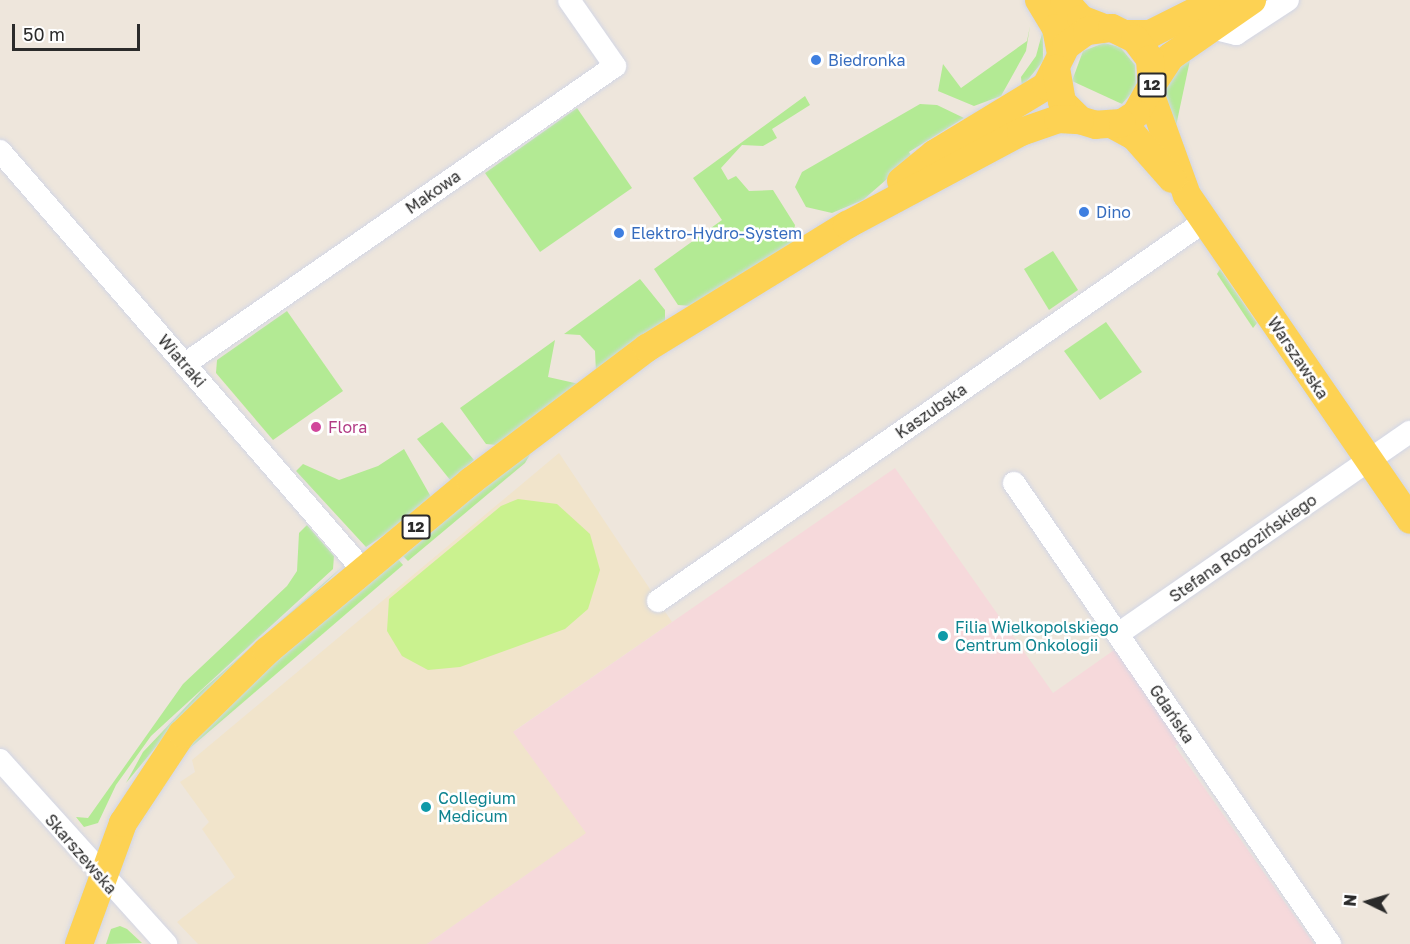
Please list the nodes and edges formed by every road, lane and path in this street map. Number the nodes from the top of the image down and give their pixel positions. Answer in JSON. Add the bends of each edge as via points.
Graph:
{"nodes":[{"id":1,"x":569,"y":0,"type":"edge"},
{"id":2,"x":1039,"y":0,"type":"edge"},
{"id":3,"x":1064,"y":0,"type":"edge"},
{"id":4,"x":1252,"y":0,"type":"edge"},
{"id":5,"x":1288,"y":0,"type":"edge"},
{"id":6,"x":1206,"y":10,"type":"edge"},
{"id":7,"x":1116,"y":31,"type":"junction"},
{"id":8,"x":1058,"y":61,"type":"junction"},
{"id":9,"x":1151,"y":89,"type":"junction"},
{"id":10,"x":1080,"y":120,"type":"junction"},
{"id":11,"x":1113,"y":125,"type":"junction"},
{"id":12,"x":0,"y":151,"type":"edge"},
{"id":13,"x":1187,"y":195,"type":"junction"},
{"id":14,"x":1205,"y":221,"type":"junction"},
{"id":15,"x":847,"y":225,"type":"junction"},
{"id":16,"x":185,"y":364,"type":"junction"},
{"id":17,"x":1410,"y":432,"type":"edge"},
{"id":18,"x":1368,"y":461,"type":"junction"},
{"id":19,"x":1014,"y":483,"type":"dead end"},
{"id":20,"x":1410,"y":520,"type":"edge"},
{"id":21,"x":363,"y":570,"type":"junction"},
{"id":22,"x":658,"y":601,"type":"dead end"},
{"id":23,"x":1118,"y":634,"type":"junction"},
{"id":24,"x":0,"y":760,"type":"edge"},
{"id":25,"x":99,"y":876,"type":"junction"},
{"id":26,"x":79,"y":944,"type":"edge"},
{"id":27,"x":166,"y":944,"type":"edge"},
{"id":28,"x":1330,"y":944,"type":"edge"}],
"edges":[{"from":1,"to":16,"type":"street","name":"Makowa","via":[[615,66]]},
{"from":2,"to":8,"type":"main road","via":[[1056,28]]},
{"from":3,"to":7,"type":"main road","via":[[1081,19]]},
{"from":4,"to":6,"type":"main road"},
{"from":5,"to":6,"type":"street","via":[[1236,33]]},
{"from":6,"to":7,"type":"main road","via":[[1150,34]]},
{"from":6,"to":9,"type":"main road"},
{"from":7,"to":8,"type":"main road","number":"12","via":[[1079,34]]},
{"from":7,"to":9,"type":"main road","number":"12","via":[[1146,52]]},
{"from":8,"to":10,"type":"main road","via":[[1062,102]]},
{"from":8,"to":15,"type":"main road","number":"12","via":[[1046,86],[934,154]]},
{"from":9,"to":11,"type":"main road","number":"12","via":[[1136,114]]},
{"from":9,"to":13,"type":"main road","name":"Warszawska"},
{"from":10,"to":11,"type":"main road","number":"12"},
{"from":10,"to":15,"type":"main road","number":"12","via":[[1058,119],[1021,132]]},
{"from":11,"to":13,"type":"main road","name":"Warszawska","via":[[1134,136]]},
{"from":12,"to":16,"type":"street","name":"Wiatraki"},
{"from":13,"to":14,"type":"main road","name":"Warszawska"},
{"from":14,"to":18,"type":"main road","name":"Warszawska"},
{"from":14,"to":22,"type":"street","name":"Kaszubska"},
{"from":15,"to":21,"type":"main road","number":"12","via":[[610,374]]},
{"from":16,"to":21,"type":"street","name":"Wiatraki"},
{"from":17,"to":18,"type":"street","name":"Stefana Rogozińskiego"},
{"from":18,"to":20,"type":"main road","name":"Warszawska"},
{"from":18,"to":23,"type":"street","name":"Stefana Rogozińskiego"},
{"from":19,"to":23,"type":"street","name":"Gdańska"},
{"from":21,"to":25,"type":"main road","number":"12","via":[[240,674],[182,734],[136,798]]},
{"from":23,"to":28,"type":"street","name":"Gdańska"},
{"from":24,"to":25,"type":"street","name":"Skarszewska"},
{"from":25,"to":26,"type":"main road","number":"12"},
{"from":25,"to":27,"type":"street","name":"Skarszewska"}]}
